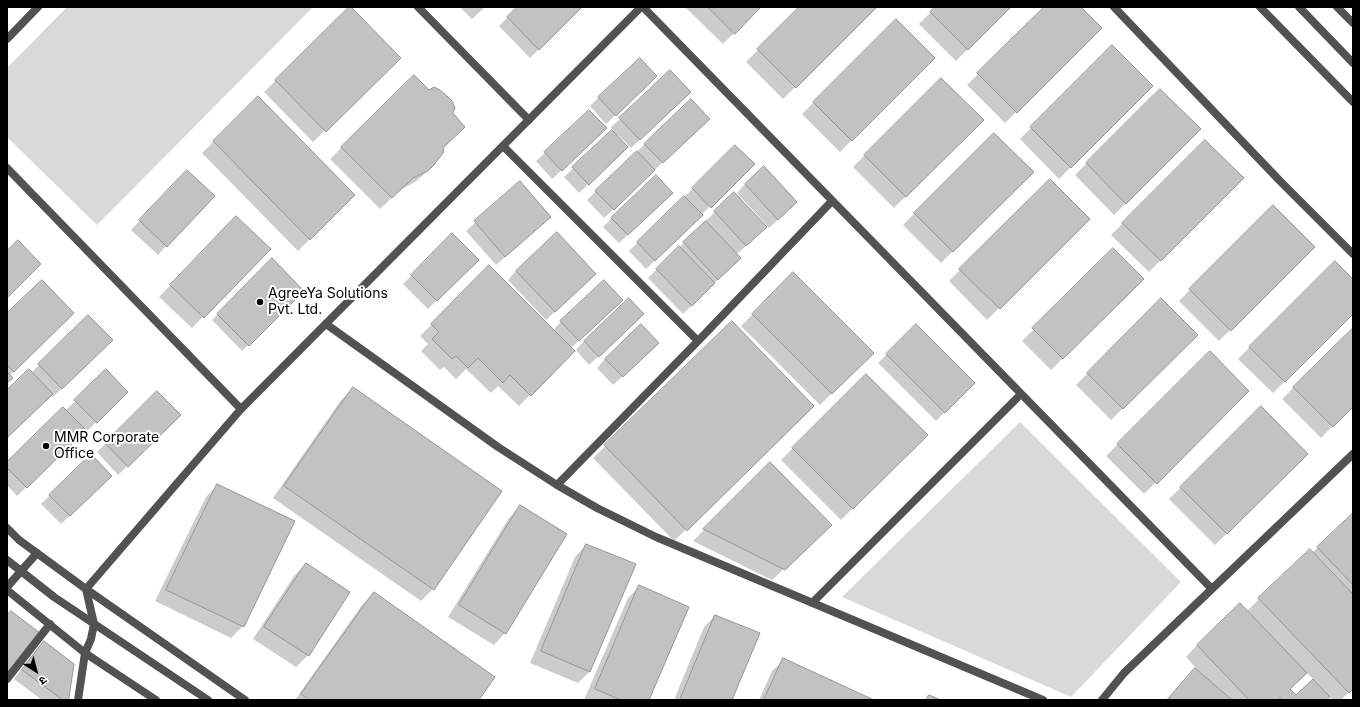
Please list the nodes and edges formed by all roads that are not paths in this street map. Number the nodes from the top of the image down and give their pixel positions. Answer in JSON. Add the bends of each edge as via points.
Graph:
{"nodes":[{"id":1,"x":38,"y":7,"type":"edge"},
{"id":2,"x":418,"y":7,"type":"edge"},
{"id":3,"x":642,"y":7,"type":"edge"},
{"id":4,"x":1114,"y":7,"type":"edge"},
{"id":5,"x":1260,"y":7,"type":"edge"},
{"id":6,"x":1299,"y":7,"type":"edge"},
{"id":7,"x":1337,"y":7,"type":"edge"},
{"id":8,"x":1353,"y":23,"type":"edge"},
{"id":9,"x":7,"y":39,"type":"edge"},
{"id":10,"x":1353,"y":63,"type":"edge"},
{"id":11,"x":1353,"y":102,"type":"edge"},
{"id":12,"x":529,"y":120,"type":"junction"},
{"id":13,"x":503,"y":146,"type":"junction"},
{"id":14,"x":7,"y":168,"type":"edge"},
{"id":15,"x":832,"y":201,"type":"junction"},
{"id":16,"x":1353,"y":254,"type":"edge"},
{"id":17,"x":326,"y":324,"type":"junction"},
{"id":18,"x":698,"y":341,"type":"junction"},
{"id":19,"x":1021,"y":394,"type":"junction"},
{"id":20,"x":241,"y":408,"type":"junction"},
{"id":21,"x":1353,"y":454,"type":"edge"},
{"id":22,"x":556,"y":485,"type":"junction"},
{"id":23,"x":7,"y":528,"type":"edge"},
{"id":24,"x":37,"y":553,"type":"junction"},
{"id":25,"x":7,"y":560,"type":"edge"},
{"id":26,"x":22,"y":572,"type":"junction"},
{"id":27,"x":7,"y":589,"type":"edge"},
{"id":28,"x":86,"y":589,"type":"junction"},
{"id":29,"x":1212,"y":589,"type":"junction"},
{"id":30,"x":812,"y":603,"type":"junction"},
{"id":31,"x":50,"y":624,"type":"junction"},
{"id":32,"x":94,"y":624,"type":"junction"},
{"id":33,"x":85,"y":653,"type":"junction"},
{"id":34,"x":7,"y":679,"type":"edge"},
{"id":35,"x":78,"y":700,"type":"edge"},
{"id":36,"x":156,"y":700,"type":"edge"},
{"id":37,"x":208,"y":700,"type":"edge"},
{"id":38,"x":245,"y":700,"type":"edge"},
{"id":39,"x":1043,"y":700,"type":"edge"},
{"id":40,"x":1102,"y":700,"type":"edge"}],
"edges":[{"from":1,"to":9,"type":"street"},
{"from":2,"to":12,"type":"street"},
{"from":3,"to":12,"type":"street"},
{"from":3,"to":15,"type":"street"},
{"from":4,"to":16,"type":"street"},
{"from":5,"to":11,"type":"street"},
{"from":6,"to":10,"type":"street"},
{"from":7,"to":8,"type":"street"},
{"from":12,"to":13,"type":"street"},
{"from":13,"to":17,"type":"street"},
{"from":13,"to":18,"type":"street"},
{"from":14,"to":20,"type":"street"},
{"from":15,"to":18,"type":"street"},
{"from":15,"to":19,"type":"street"},
{"from":17,"to":20,"type":"street"},
{"from":17,"to":22,"type":"street","via":[[498,447]]},
{"from":18,"to":22,"type":"street"},
{"from":19,"to":29,"type":"street"},
{"from":19,"to":30,"type":"street"},
{"from":20,"to":28,"type":"street"},
{"from":21,"to":29,"type":"street"},
{"from":22,"to":30,"type":"street","via":[[656,537]]},
{"from":23,"to":24,"type":"street"},
{"from":24,"to":26,"type":"street"},
{"from":24,"to":28,"type":"street"},
{"from":25,"to":26,"type":"street"},
{"from":26,"to":27,"type":"street"},
{"from":26,"to":32,"type":"street"},
{"from":27,"to":31,"type":"street"},
{"from":28,"to":32,"type":"street"},
{"from":28,"to":38,"type":"street"},
{"from":29,"to":40,"type":"street","via":[[1124,673]]},
{"from":30,"to":39,"type":"street"},
{"from":31,"to":33,"type":"street"},
{"from":31,"to":34,"type":"street"},
{"from":32,"to":33,"type":"street"},
{"from":32,"to":37,"type":"street"},
{"from":33,"to":35,"type":"street"},
{"from":33,"to":36,"type":"street"}]}
